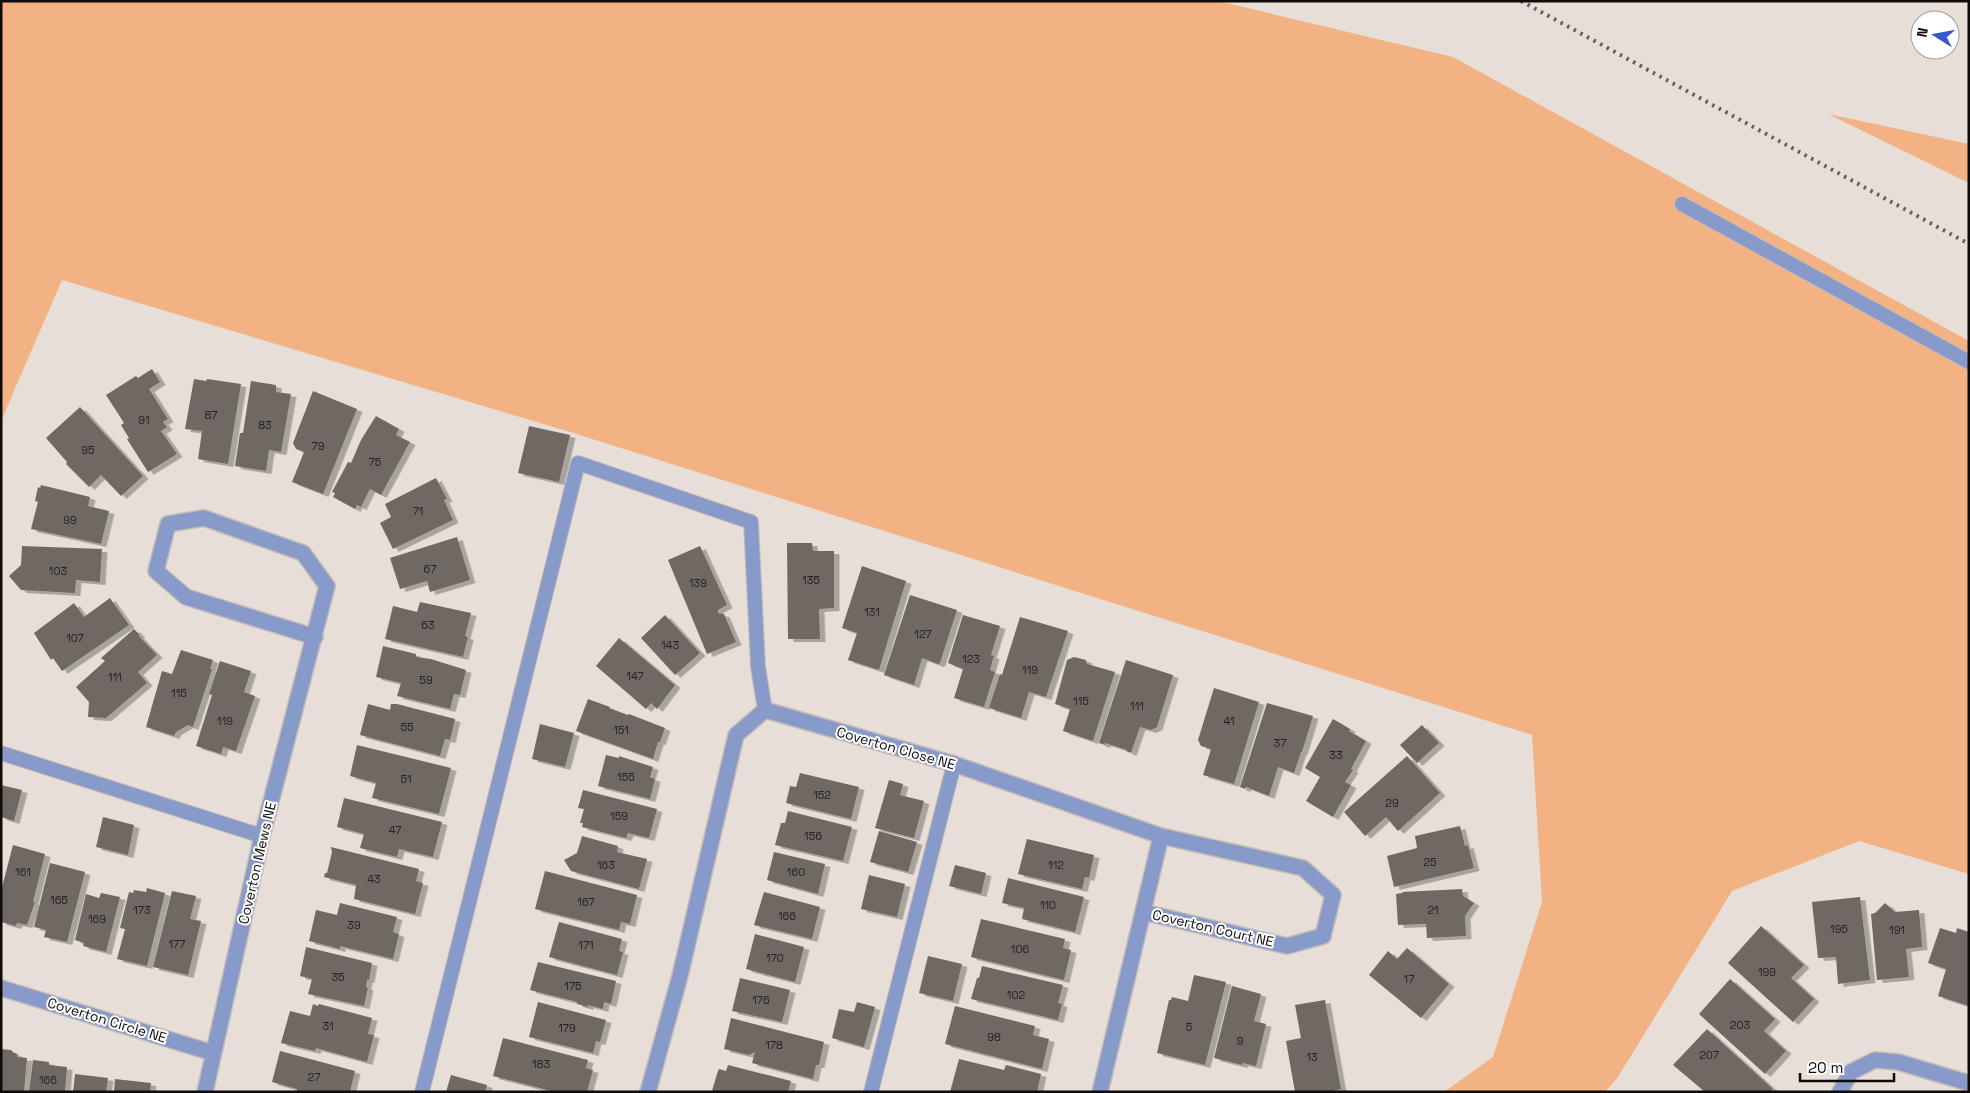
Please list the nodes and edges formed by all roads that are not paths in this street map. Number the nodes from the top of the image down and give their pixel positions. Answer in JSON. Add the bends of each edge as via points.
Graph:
{"nodes":[{"id":1,"x":1682,"y":204,"type":"dead end"},
{"id":2,"x":1969,"y":362,"type":"edge"},
{"id":3,"x":315,"y":637,"type":"junction"},
{"id":4,"x":765,"y":710,"type":"junction"},
{"id":5,"x":1,"y":753,"type":"edge"},
{"id":6,"x":954,"y":764,"type":"junction"},
{"id":7,"x":262,"y":836,"type":"junction"},
{"id":8,"x":1160,"y":836,"type":"junction"},
{"id":9,"x":1143,"y":912,"type":"junction"},
{"id":10,"x":1,"y":988,"type":"edge"},
{"id":11,"x":213,"y":1053,"type":"junction"},
{"id":12,"x":1969,"y":1083,"type":"edge"},
{"id":13,"x":205,"y":1092,"type":"edge"},
{"id":14,"x":422,"y":1092,"type":"edge"},
{"id":15,"x":648,"y":1092,"type":"edge"},
{"id":16,"x":871,"y":1092,"type":"edge"},
{"id":17,"x":1100,"y":1092,"type":"edge"},
{"id":18,"x":1840,"y":1092,"type":"edge"}],
"edges":[{"from":1,"to":2,"type":"lane"},
{"from":3,"to":3,"type":"street","name":"Coverton Mews NE","via":[[327,586],[304,553],[204,518],[168,524],[156,571],[186,597]]},
{"from":3,"to":7,"type":"street","name":"Coverton Mews NE"},
{"from":4,"to":6,"type":"street","name":"Coverton Close NE"},
{"from":4,"to":14,"type":"lane","via":[[758,667],[751,522],[578,463]]},
{"from":4,"to":15,"type":"street","via":[[736,735],[680,976]]},
{"from":5,"to":7,"type":"lane"},
{"from":6,"to":8,"type":"street","name":"Coverton Close NE"},
{"from":6,"to":16,"type":"lane"},
{"from":7,"to":11,"type":"street","name":"Coverton Mews NE"},
{"from":8,"to":9,"type":"street"},
{"from":8,"to":9,"type":"street","name":"Coverton Court NE","via":[[1304,868],[1333,895],[1323,936],[1287,946]]},
{"from":9,"to":17,"type":"street"},
{"from":10,"to":11,"type":"street","name":"Coverton Circle NE"},
{"from":11,"to":13,"type":"street","name":"Coverton Mews NE"},
{"from":12,"to":18,"type":"street","via":[[1898,1062],[1875,1060],[1851,1072]]}]}
